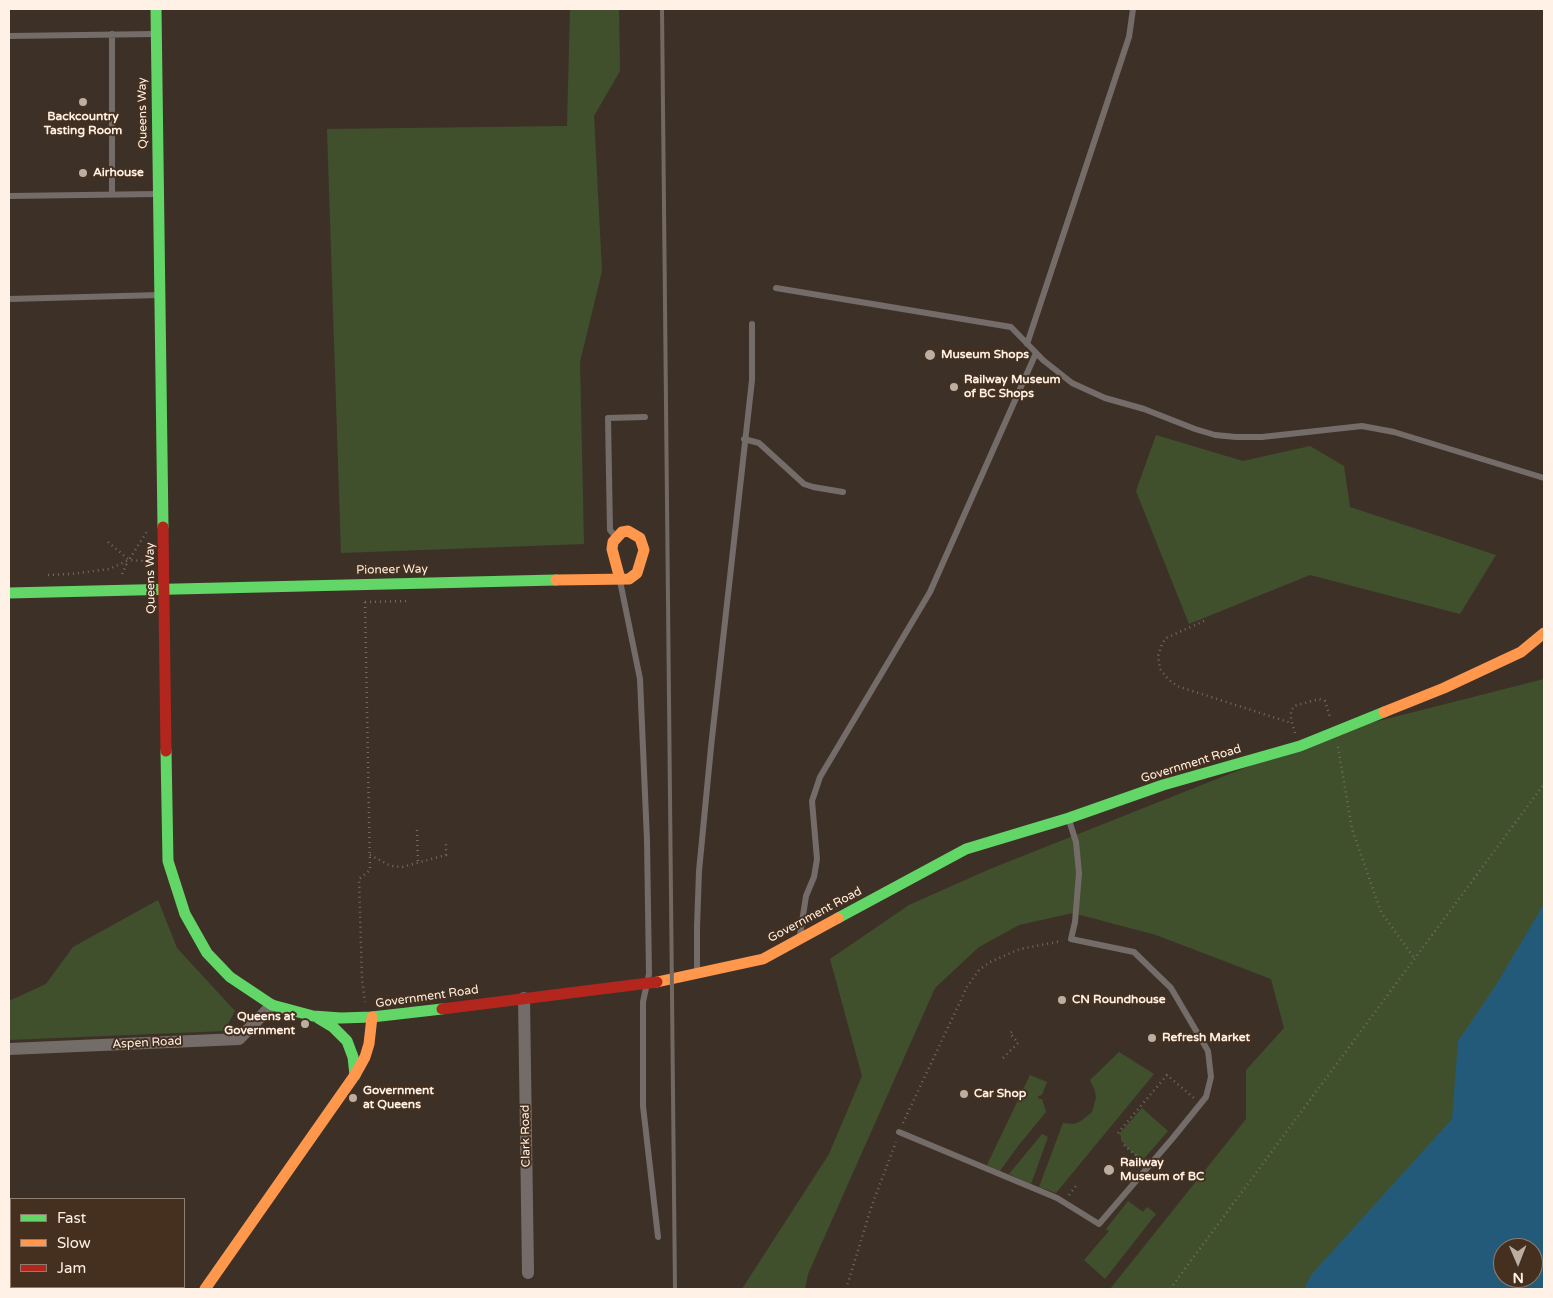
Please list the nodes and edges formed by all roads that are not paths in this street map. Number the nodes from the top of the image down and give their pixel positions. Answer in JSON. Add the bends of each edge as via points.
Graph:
{"nodes":[{"id":1,"x":156,"y":9,"type":"edge"},
{"id":2,"x":1133,"y":9,"type":"edge"},
{"id":3,"x":112,"y":34,"type":"junction"},
{"id":4,"x":156,"y":34,"type":"junction"},
{"id":5,"x":9,"y":36,"type":"edge"},
{"id":6,"x":112,"y":194,"type":"junction"},
{"id":7,"x":158,"y":194,"type":"junction"},
{"id":8,"x":9,"y":196,"type":"edge"},
{"id":9,"x":776,"y":288,"type":"dead end"},
{"id":10,"x":160,"y":295,"type":"junction"},
{"id":11,"x":9,"y":299,"type":"edge"},
{"id":12,"x":752,"y":324,"type":"dead end"},
{"id":13,"x":1027,"y":344,"type":"junction"},
{"id":14,"x":1036,"y":353,"type":"junction"},
{"id":15,"x":645,"y":417,"type":"dead end"},
{"id":16,"x":744,"y":439,"type":"junction"},
{"id":17,"x":1544,"y":478,"type":"edge"},
{"id":18,"x":843,"y":492,"type":"dead end"},
{"id":19,"x":616,"y":537,"type":"junction"},
{"id":20,"x":620,"y":579,"type":"junction"},
{"id":21,"x":165,"y":589,"type":"junction"},
{"id":22,"x":9,"y":593,"type":"edge"},
{"id":23,"x":1544,"y":634,"type":"edge"},
{"id":24,"x":1069,"y":818,"type":"junction"},
{"id":25,"x":800,"y":939,"type":"junction"},
{"id":26,"x":697,"y":974,"type":"junction"},
{"id":27,"x":646,"y":984,"type":"junction"},
{"id":28,"x":524,"y":998,"type":"junction"},
{"id":29,"x":272,"y":1005,"type":"junction"},
{"id":30,"x":314,"y":1016,"type":"junction"},
{"id":31,"x":372,"y":1018,"type":"junction"},
{"id":32,"x":9,"y":1049,"type":"edge"},
{"id":33,"x":355,"y":1075,"type":"junction"},
{"id":34,"x":899,"y":1132,"type":"road end"},
{"id":35,"x":658,"y":1237,"type":"dead end"},
{"id":36,"x":528,"y":1273,"type":"dead end"},
{"id":37,"x":205,"y":1289,"type":"edge"}],
"edges":[{"from":1,"to":4,"type":"street","name":"Queens Way"},
{"from":2,"to":13,"type":"lane","via":[[1129,37]]},
{"from":3,"to":4,"type":"lane"},
{"from":3,"to":5,"type":"lane"},
{"from":3,"to":6,"type":"lane"},
{"from":4,"to":7,"type":"street","name":"Queens Way"},
{"from":6,"to":7,"type":"lane"},
{"from":6,"to":8,"type":"lane"},
{"from":7,"to":10,"type":"street","name":"Queens Way"},
{"from":9,"to":13,"type":"lane","via":[[1011,327]]},
{"from":10,"to":11,"type":"lane"},
{"from":10,"to":21,"type":"street","name":"Queens Way"},
{"from":12,"to":16,"type":"lane","via":[[752,380]]},
{"from":13,"to":14,"type":"lane"},
{"from":14,"to":17,"type":"lane","via":[[1072,382],[1105,398],[1215,435],[1262,437],[1362,426],[1394,432]]},
{"from":14,"to":25,"type":"lane","via":[[930,592],[820,777],[812,801],[817,859],[806,896]]},
{"from":15,"to":19,"type":"lane","via":[[608,418],[610,530]]},
{"from":16,"to":18,"type":"lane","via":[[759,443],[804,484]]},
{"from":16,"to":26,"type":"lane","via":[[699,871]]},
{"from":19,"to":20,"type":"street","via":[[612,549]]},
{"from":19,"to":20,"type":"street","via":[[628,531],[643,544],[644,550],[637,573],[629,579]]},
{"from":20,"to":21,"type":"street","name":"Pioneer Way"},
{"from":20,"to":27,"type":"lane","via":[[640,679],[647,840]]},
{"from":21,"to":22,"type":"street","name":"Pioneer Way"},
{"from":21,"to":29,"type":"street","name":"Queens Way","via":[[168,861],[185,914],[207,952],[230,977]]},
{"from":23,"to":24,"type":"street","name":"Government Road","via":[[1521,652],[1444,688],[1300,746],[1163,785]]},
{"from":24,"to":25,"type":"street","name":"Government Road","via":[[966,849]]},
{"from":24,"to":34,"type":"lane","via":[[1076,842],[1078,880],[1071,939],[1134,952],[1171,988],[1208,1051],[1211,1076],[1206,1097],[1098,1224],[1057,1198]]},
{"from":25,"to":26,"type":"street","name":"Government Road","via":[[763,959]]},
{"from":26,"to":27,"type":"street","name":"Government Road"},
{"from":27,"to":28,"type":"street","name":"Government Road"},
{"from":27,"to":35,"type":"lane","via":[[643,1002],[643,1106]]},
{"from":28,"to":31,"type":"street","name":"Government Road"},
{"from":28,"to":36,"type":"street","name":"Clark Road"},
{"from":29,"to":30,"type":"street","name":"Queens Way"},
{"from":29,"to":32,"type":"street","name":"Aspen Road","via":[[239,1039]]},
{"from":30,"to":31,"type":"street","name":"Queens Way"},
{"from":30,"to":33,"type":"street","via":[[333,1027],[347,1041]]},
{"from":31,"to":33,"type":"street","name":"Government Road","via":[[369,1044]]},
{"from":33,"to":37,"type":"street","name":"Government Road"}]}
